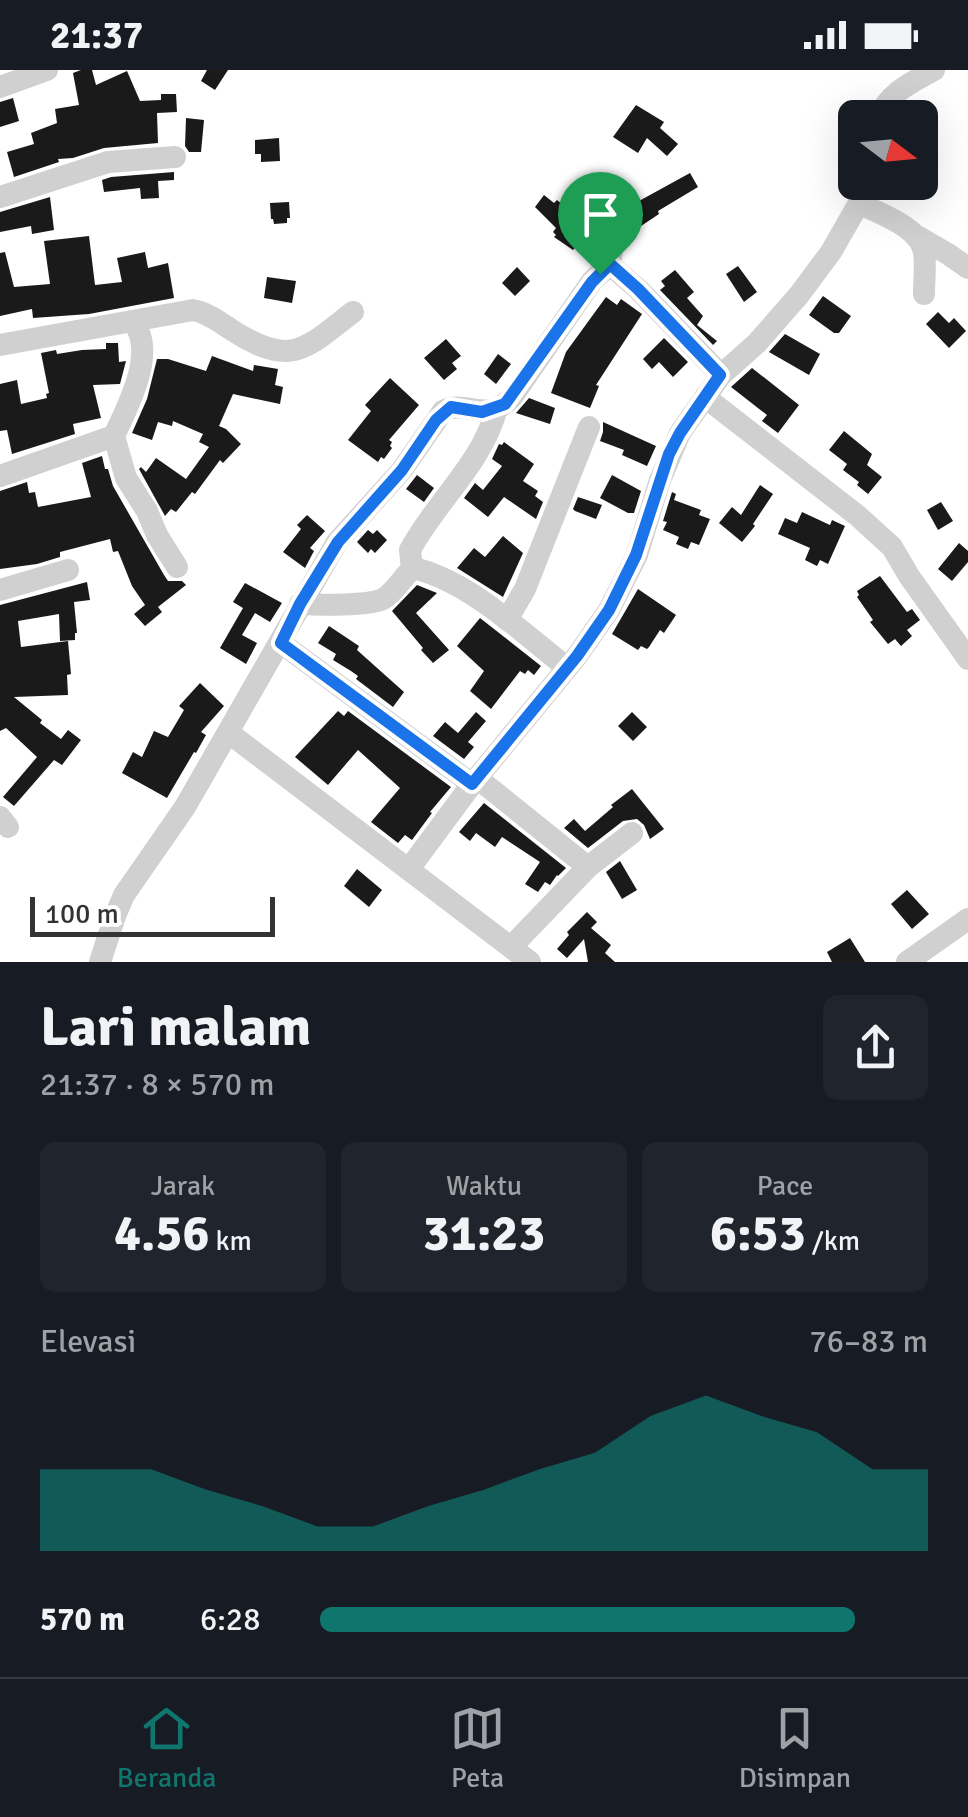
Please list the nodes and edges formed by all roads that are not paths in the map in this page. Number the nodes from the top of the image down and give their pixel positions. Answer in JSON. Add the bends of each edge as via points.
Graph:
{"nodes":[{"id":1,"x":48,"y":70,"type":"edge"},
{"id":2,"x":934,"y":70,"type":"edge"},
{"id":3,"x":0,"y":88,"type":"edge"},
{"id":4,"x":888,"y":100,"type":"edge"},
{"id":5,"x":175,"y":157,"type":"dead end"},
{"id":6,"x":0,"y":197,"type":"edge"},
{"id":7,"x":619,"y":200,"type":"dead end"},
{"id":8,"x":857,"y":200,"type":"edge"},
{"id":9,"x":870,"y":200,"type":"edge"},
{"id":10,"x":917,"y":236,"type":"junction"},
{"id":11,"x":610,"y":264,"type":"junction"},
{"id":12,"x":968,"y":268,"type":"edge"},
{"id":13,"x":924,"y":294,"type":"dead end"},
{"id":14,"x":353,"y":312,"type":"dead end"},
{"id":15,"x":132,"y":321,"type":"junction"},
{"id":16,"x":0,"y":345,"type":"edge"},
{"id":17,"x":720,"y":375,"type":"junction"},
{"id":18,"x":706,"y":397,"type":"junction"},
{"id":19,"x":497,"y":408,"type":"junction"},
{"id":20,"x":590,"y":426,"type":"dead end"},
{"id":21,"x":114,"y":436,"type":"junction"},
{"id":22,"x":0,"y":476,"type":"edge"},
{"id":23,"x":177,"y":567,"type":"dead end"},
{"id":24,"x":412,"y":569,"type":"junction"},
{"id":25,"x":68,"y":570,"type":"dead end"},
{"id":26,"x":0,"y":590,"type":"edge"},
{"id":27,"x":300,"y":604,"type":"junction"},
{"id":28,"x":507,"y":620,"type":"junction"},
{"id":29,"x":281,"y":643,"type":"junction"},
{"id":30,"x":968,"y":659,"type":"edge"},
{"id":31,"x":566,"y":667,"type":"junction"},
{"id":32,"x":229,"y":733,"type":"junction"},
{"id":33,"x":474,"y":781,"type":"junction"},
{"id":34,"x":632,"y":833,"type":"dead end"},
{"id":35,"x":588,"y":867,"type":"junction"},
{"id":36,"x":409,"y":869,"type":"junction"},
{"id":37,"x":968,"y":919,"type":"edge"},
{"id":38,"x":512,"y":947,"type":"junction"},
{"id":39,"x":100,"y":962,"type":"edge"},
{"id":40,"x":530,"y":962,"type":"edge"},
{"id":41,"x":907,"y":962,"type":"edge"}],
"edges":[{"from":1,"to":3,"type":"street"},
{"from":2,"to":4,"type":"street"},
{"from":5,"to":6,"type":"street","via":[[86,167]]},
{"from":7,"to":11,"type":"street"},
{"from":8,"to":17,"type":"street","via":[[799,295]]},
{"from":9,"to":10,"type":"street"},
{"from":10,"to":12,"type":"street"},
{"from":10,"to":13,"type":"street","via":[[924,252]]},
{"from":11,"to":17,"type":"street"},
{"from":11,"to":19,"type":"street"},
{"from":14,"to":15,"type":"street","via":[[288,353],[258,346],[200,311]]},
{"from":15,"to":16,"type":"street"},
{"from":15,"to":21,"type":"street","via":[[142,340],[140,370]]},
{"from":17,"to":18,"type":"street"},
{"from":18,"to":30,"type":"street","via":[[892,548]]},
{"from":18,"to":31,"type":"street","via":[[669,454],[636,555],[609,610]]},
{"from":19,"to":24,"type":"street","via":[[482,448],[410,550]]},
{"from":19,"to":27,"type":"street","via":[[444,412],[338,542]]},
{"from":20,"to":28,"type":"street"},
{"from":21,"to":22,"type":"street"},
{"from":21,"to":23,"type":"street","via":[[126,478]]},
{"from":24,"to":27,"type":"street","via":[[377,601]]},
{"from":24,"to":28,"type":"street","via":[[456,584]]},
{"from":25,"to":26,"type":"street"},
{"from":27,"to":29,"type":"street"},
{"from":28,"to":31,"type":"street"},
{"from":29,"to":32,"type":"street"},
{"from":29,"to":33,"type":"street"},
{"from":31,"to":33,"type":"street"},
{"from":32,"to":36,"type":"street"},
{"from":32,"to":39,"type":"street","via":[[124,895]]},
{"from":33,"to":35,"type":"street"},
{"from":33,"to":36,"type":"street"},
{"from":34,"to":35,"type":"street"},
{"from":35,"to":38,"type":"street"},
{"from":36,"to":38,"type":"street"},
{"from":37,"to":41,"type":"street"},
{"from":38,"to":40,"type":"street"}]}
